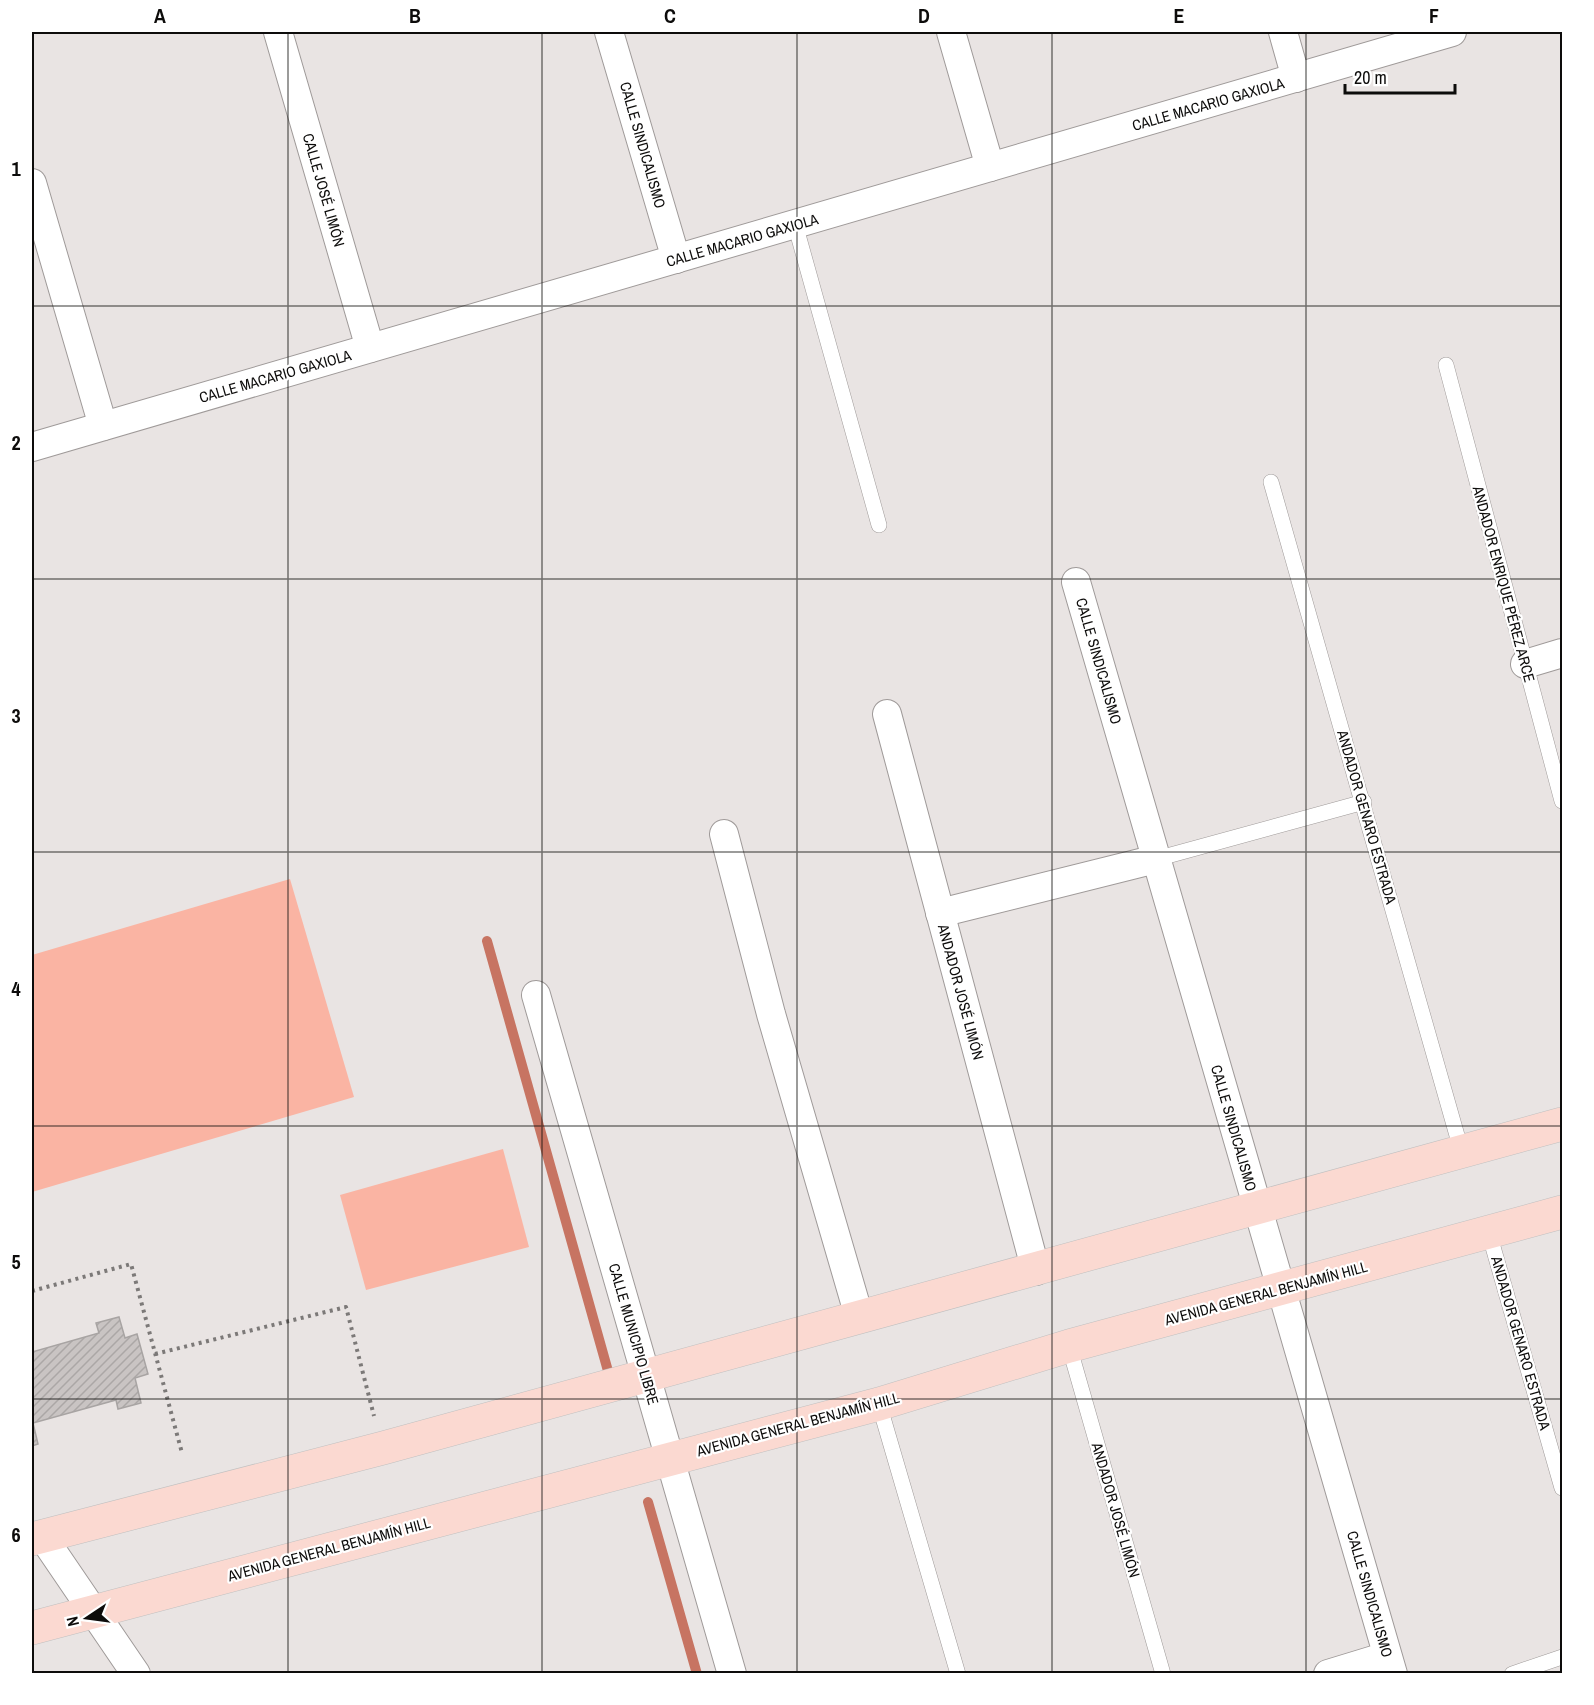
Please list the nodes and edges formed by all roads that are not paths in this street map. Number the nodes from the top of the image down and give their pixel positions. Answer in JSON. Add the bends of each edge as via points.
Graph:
{"nodes":[{"id":1,"x":278,"y":32,"type":"edge"},
{"id":2,"x":609,"y":32,"type":"edge"},
{"id":3,"x":951,"y":32,"type":"edge"},
{"id":4,"x":1283,"y":32,"type":"edge"},
{"id":5,"x":1452,"y":32,"type":"edge"},
{"id":6,"x":1296,"y":78,"type":"junction"},
{"id":7,"x":990,"y":167,"type":"junction"},
{"id":8,"x":32,"y":183,"type":"edge"},
{"id":9,"x":795,"y":224,"type":"junction"},
{"id":10,"x":676,"y":259,"type":"junction"},
{"id":11,"x":370,"y":348,"type":"junction"},
{"id":12,"x":1446,"y":365,"type":"dead end"},
{"id":13,"x":103,"y":426,"type":"junction"},
{"id":14,"x":32,"y":447,"type":"edge"},
{"id":15,"x":1271,"y":482,"type":"dead end"},
{"id":16,"x":879,"y":525,"type":"dead end"},
{"id":17,"x":1076,"y":582,"type":"dead end"},
{"id":18,"x":1563,"y":653,"type":"edge"},
{"id":19,"x":1525,"y":664,"type":"junction"},
{"id":20,"x":887,"y":714,"type":"dead end"},
{"id":21,"x":1563,"y":801,"type":"edge"},
{"id":22,"x":1364,"y":802,"type":"junction"},
{"id":23,"x":724,"y":834,"type":"dead end"},
{"id":24,"x":1156,"y":858,"type":"junction"},
{"id":25,"x":940,"y":914,"type":"junction"},
{"id":26,"x":536,"y":996,"type":"dead end"},
{"id":27,"x":1563,"y":1124,"type":"edge"},
{"id":28,"x":1462,"y":1153,"type":"junction"},
{"id":29,"x":1258,"y":1210,"type":"junction"},
{"id":30,"x":1563,"y":1212,"type":"edge"},
{"id":31,"x":1489,"y":1233,"type":"junction"},
{"id":32,"x":1036,"y":1270,"type":"junction"},
{"id":33,"x":1281,"y":1290,"type":"junction"},
{"id":34,"x":859,"y":1316,"type":"junction"},
{"id":35,"x":1068,"y":1346,"type":"junction"},
{"id":36,"x":646,"y":1374,"type":"junction"},
{"id":37,"x":879,"y":1404,"type":"junction"},
{"id":38,"x":669,"y":1458,"type":"junction"},
{"id":39,"x":1563,"y":1488,"type":"edge"},
{"id":40,"x":37,"y":1538,"type":"edge"},
{"id":41,"x":93,"y":1611,"type":"junction"},
{"id":42,"x":32,"y":1628,"type":"edge"},
{"id":43,"x":1563,"y":1658,"type":"edge"},
{"id":44,"x":1390,"y":1665,"type":"edge"},
{"id":45,"x":136,"y":1674,"type":"edge"},
{"id":46,"x":732,"y":1674,"type":"edge"},
{"id":47,"x":958,"y":1674,"type":"edge"},
{"id":48,"x":1162,"y":1674,"type":"edge"},
{"id":49,"x":1328,"y":1674,"type":"edge"},
{"id":50,"x":1512,"y":1674,"type":"edge"}],
"edges":[{"from":1,"to":11,"type":"street","name":"CALLE JOSÉ LIMÓN"},
{"from":2,"to":10,"type":"street","name":"CALLE SINDICALISMO"},
{"from":3,"to":7,"type":"street"},
{"from":4,"to":6,"type":"street"},
{"from":5,"to":6,"type":"street","name":"CALLE MACARIO GAXIOLA"},
{"from":6,"to":7,"type":"street","name":"CALLE MACARIO GAXIOLA"},
{"from":7,"to":9,"type":"street","name":"CALLE MACARIO GAXIOLA"},
{"from":8,"to":13,"type":"street"},
{"from":9,"to":10,"type":"street","name":"CALLE MACARIO GAXIOLA"},
{"from":9,"to":16,"type":"lane"},
{"from":10,"to":11,"type":"street","name":"CALLE MACARIO GAXIOLA"},
{"from":11,"to":13,"type":"street","name":"CALLE MACARIO GAXIOLA"},
{"from":12,"to":19,"type":"lane","name":"ANDADOR ENRIQUE PÉREZ ARCE"},
{"from":13,"to":14,"type":"street","name":"CALLE MACARIO GAXIOLA"},
{"from":15,"to":22,"type":"lane","name":"ANDADOR GENARO ESTRADA"},
{"from":17,"to":24,"type":"street","name":"CALLE SINDICALISMO"},
{"from":18,"to":19,"type":"street"},
{"from":19,"to":21,"type":"lane","name":"ANDADOR ENRIQUE PÉREZ ARCE"},
{"from":20,"to":25,"type":"street","name":"ANDADOR JOSÉ LIMÓN"},
{"from":22,"to":24,"type":"lane"},
{"from":22,"to":28,"type":"lane","name":"ANDADOR GENARO ESTRADA"},
{"from":23,"to":34,"type":"street","via":[[771,1014]]},
{"from":24,"to":25,"type":"street"},
{"from":24,"to":29,"type":"street","name":"CALLE SINDICALISMO"},
{"from":25,"to":32,"type":"street","name":"ANDADOR JOSÉ LIMÓN"},
{"from":26,"to":36,"type":"street","name":"CALLE MUNICIPIO LIBRE"},
{"from":27,"to":28,"type":"main road"},
{"from":28,"to":29,"type":"main road"},
{"from":29,"to":32,"type":"main road"},
{"from":29,"to":33,"type":"street","name":"CALLE SINDICALISMO"},
{"from":30,"to":31,"type":"main road","name":"AVENIDA GENERAL BENJAMÍN HILL"},
{"from":31,"to":33,"type":"main road","name":"AVENIDA GENERAL BENJAMÍN HILL"},
{"from":31,"to":39,"type":"lane","name":"ANDADOR GENARO ESTRADA"},
{"from":32,"to":34,"type":"main road"},
{"from":33,"to":35,"type":"main road","name":"AVENIDA GENERAL BENJAMÍN HILL"},
{"from":33,"to":44,"type":"street","name":"CALLE SINDICALISMO"},
{"from":34,"to":36,"type":"main road"},
{"from":35,"to":37,"type":"main road","name":"AVENIDA GENERAL BENJAMÍN HILL"},
{"from":35,"to":48,"type":"lane","name":"ANDADOR JOSÉ LIMÓN"},
{"from":36,"to":38,"type":"street","name":"CALLE MUNICIPIO LIBRE"},
{"from":36,"to":40,"type":"main road","via":[[383,1448]]},
{"from":37,"to":38,"type":"main road","name":"AVENIDA GENERAL BENJAMÍN HILL"},
{"from":37,"to":47,"type":"lane"},
{"from":38,"to":41,"type":"main road","name":"AVENIDA GENERAL BENJAMÍN HILL"},
{"from":38,"to":46,"type":"street","name":"CALLE MUNICIPIO LIBRE"},
{"from":40,"to":41,"type":"street"},
{"from":41,"to":42,"type":"main road","name":"AVENIDA GENERAL BENJAMÍN HILL"},
{"from":41,"to":45,"type":"street"},
{"from":43,"to":50,"type":"lane"},
{"from":44,"to":49,"type":"street"}]}
